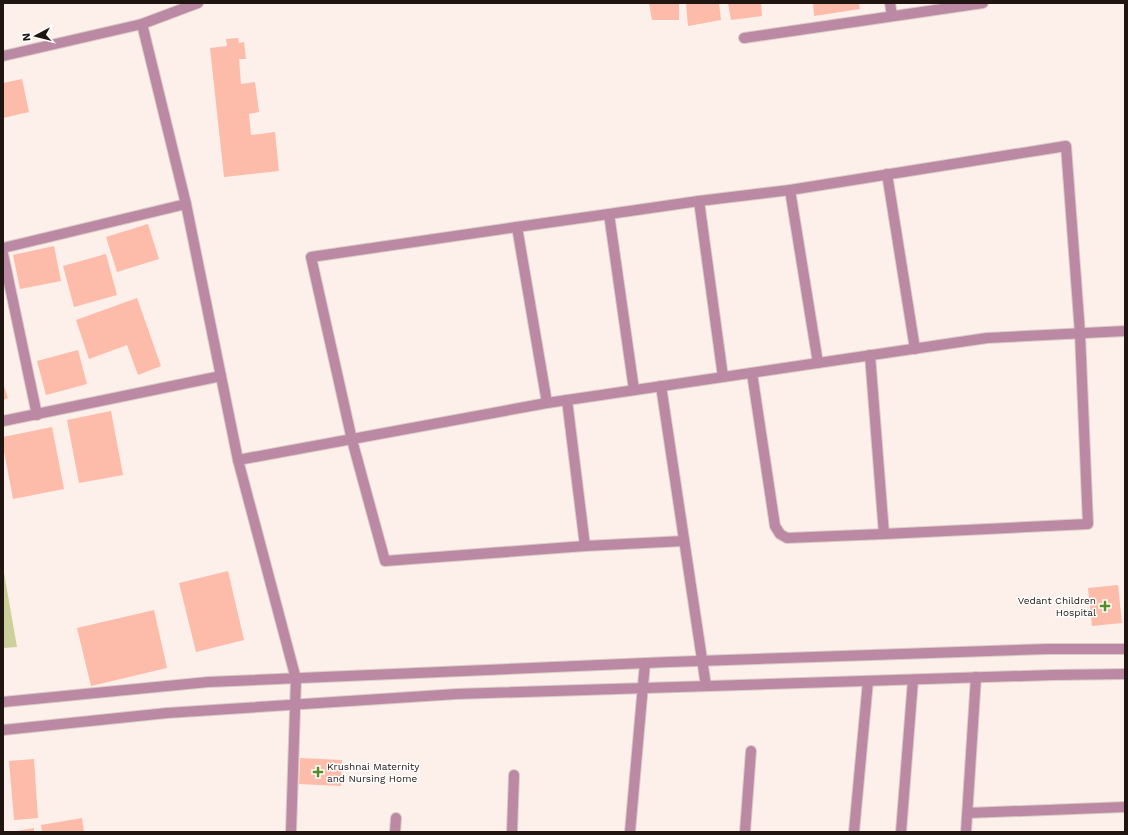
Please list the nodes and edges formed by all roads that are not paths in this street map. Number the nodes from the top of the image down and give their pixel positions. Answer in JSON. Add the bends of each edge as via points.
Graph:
{"nodes":[{"id":1,"x":198,"y":3,"type":"edge"},
{"id":2,"x":890,"y":3,"type":"edge"},
{"id":3,"x":983,"y":3,"type":"edge"},
{"id":4,"x":892,"y":16,"type":"junction"},
{"id":5,"x":142,"y":24,"type":"junction"},
{"id":6,"x":744,"y":38,"type":"dead end"},
{"id":7,"x":3,"y":56,"type":"edge"},
{"id":8,"x":887,"y":174,"type":"junction"},
{"id":9,"x":790,"y":190,"type":"junction"},
{"id":10,"x":699,"y":201,"type":"junction"},
{"id":11,"x":186,"y":204,"type":"junction"},
{"id":12,"x":609,"y":214,"type":"junction"},
{"id":13,"x":517,"y":227,"type":"junction"},
{"id":14,"x":3,"y":248,"type":"edge"},
{"id":15,"x":3,"y":254,"type":"edge"},
{"id":16,"x":1125,"y":331,"type":"edge"},
{"id":17,"x":1080,"y":333,"type":"junction"},
{"id":18,"x":915,"y":349,"type":"junction"},
{"id":19,"x":870,"y":356,"type":"junction"},
{"id":20,"x":818,"y":363,"type":"junction"},
{"id":21,"x":752,"y":373,"type":"junction"},
{"id":22,"x":222,"y":376,"type":"junction"},
{"id":23,"x":723,"y":378,"type":"junction"},
{"id":24,"x":662,"y":386,"type":"junction"},
{"id":25,"x":634,"y":390,"type":"junction"},
{"id":26,"x":567,"y":400,"type":"junction"},
{"id":27,"x":547,"y":403,"type":"junction"},
{"id":28,"x":37,"y":415,"type":"junction"},
{"id":29,"x":3,"y":421,"type":"edge"},
{"id":30,"x":352,"y":440,"type":"junction"},
{"id":31,"x":238,"y":460,"type":"junction"},
{"id":32,"x":884,"y":534,"type":"junction"},
{"id":33,"x":684,"y":542,"type":"junction"},
{"id":34,"x":585,"y":546,"type":"junction"},
{"id":35,"x":1125,"y":649,"type":"edge"},
{"id":36,"x":702,"y":660,"type":"junction"},
{"id":37,"x":645,"y":662,"type":"junction"},
{"id":38,"x":1125,"y":674,"type":"edge"},
{"id":39,"x":976,"y":678,"type":"junction"},
{"id":40,"x":296,"y":679,"type":"junction"},
{"id":41,"x":913,"y":680,"type":"junction"},
{"id":42,"x":868,"y":681,"type":"junction"},
{"id":43,"x":706,"y":686,"type":"junction"},
{"id":44,"x":643,"y":688,"type":"junction"},
{"id":45,"x":3,"y":702,"type":"edge"},
{"id":46,"x":295,"y":704,"type":"junction"},
{"id":47,"x":3,"y":730,"type":"edge"},
{"id":48,"x":751,"y":751,"type":"dead end"},
{"id":49,"x":514,"y":776,"type":"dead end"},
{"id":50,"x":1125,"y":806,"type":"edge"},
{"id":51,"x":968,"y":813,"type":"junction"},
{"id":52,"x":396,"y":818,"type":"dead end"},
{"id":53,"x":291,"y":832,"type":"edge"},
{"id":54,"x":395,"y":832,"type":"edge"},
{"id":55,"x":512,"y":832,"type":"edge"},
{"id":56,"x":630,"y":832,"type":"edge"},
{"id":57,"x":634,"y":832,"type":"edge"},
{"id":58,"x":745,"y":832,"type":"edge"},
{"id":59,"x":854,"y":832,"type":"edge"},
{"id":60,"x":901,"y":832,"type":"edge"},
{"id":61,"x":966,"y":832,"type":"edge"}],
"edges":[{"from":1,"to":5,"type":"street"},
{"from":2,"to":4,"type":"street"},
{"from":3,"to":4,"type":"street"},
{"from":4,"to":6,"type":"street"},
{"from":5,"to":7,"type":"street"},
{"from":5,"to":11,"type":"street"},
{"from":8,"to":9,"type":"street"},
{"from":8,"to":17,"type":"street","via":[[1066,146]]},
{"from":8,"to":18,"type":"street"},
{"from":9,"to":10,"type":"street"},
{"from":9,"to":20,"type":"street"},
{"from":10,"to":12,"type":"street"},
{"from":10,"to":23,"type":"street"},
{"from":11,"to":14,"type":"street"},
{"from":11,"to":22,"type":"street"},
{"from":12,"to":13,"type":"street"},
{"from":12,"to":25,"type":"street"},
{"from":13,"to":27,"type":"street"},
{"from":13,"to":30,"type":"street","via":[[311,257]]},
{"from":15,"to":28,"type":"street"},
{"from":16,"to":17,"type":"street"},
{"from":17,"to":18,"type":"street","via":[[986,338]]},
{"from":17,"to":32,"type":"street","via":[[1088,524]]},
{"from":18,"to":19,"type":"street"},
{"from":19,"to":20,"type":"street"},
{"from":19,"to":32,"type":"street"},
{"from":20,"to":21,"type":"street"},
{"from":21,"to":23,"type":"street"},
{"from":21,"to":32,"type":"street","via":[[774,526],[780,534],[788,538]]},
{"from":22,"to":28,"type":"street"},
{"from":22,"to":31,"type":"street"},
{"from":23,"to":24,"type":"street"},
{"from":24,"to":25,"type":"street"},
{"from":24,"to":33,"type":"street"},
{"from":25,"to":26,"type":"street"},
{"from":26,"to":27,"type":"street"},
{"from":26,"to":34,"type":"street"},
{"from":27,"to":30,"type":"street"},
{"from":28,"to":29,"type":"street"},
{"from":30,"to":31,"type":"street"},
{"from":30,"to":34,"type":"street","via":[[385,561]]},
{"from":31,"to":40,"type":"street"},
{"from":33,"to":34,"type":"street"},
{"from":33,"to":36,"type":"street"},
{"from":35,"to":36,"type":"street","via":[[1048,649]]},
{"from":36,"to":37,"type":"street"},
{"from":36,"to":43,"type":"street"},
{"from":37,"to":40,"type":"street"},
{"from":37,"to":44,"type":"street"},
{"from":38,"to":39,"type":"street"},
{"from":39,"to":41,"type":"street"},
{"from":39,"to":51,"type":"street"},
{"from":40,"to":45,"type":"street","via":[[208,682]]},
{"from":40,"to":46,"type":"street"},
{"from":41,"to":42,"type":"street"},
{"from":41,"to":60,"type":"street"},
{"from":42,"to":43,"type":"street"},
{"from":42,"to":59,"type":"street"},
{"from":43,"to":44,"type":"street"},
{"from":44,"to":46,"type":"street","via":[[458,694]]},
{"from":44,"to":56,"type":"street"},
{"from":46,"to":47,"type":"street","via":[[167,713]]},
{"from":46,"to":53,"type":"street"},
{"from":48,"to":58,"type":"street"},
{"from":49,"to":55,"type":"street"},
{"from":50,"to":51,"type":"street"},
{"from":51,"to":61,"type":"street"},
{"from":52,"to":54,"type":"street"},
{"from":56,"to":57,"type":"street"}]}
